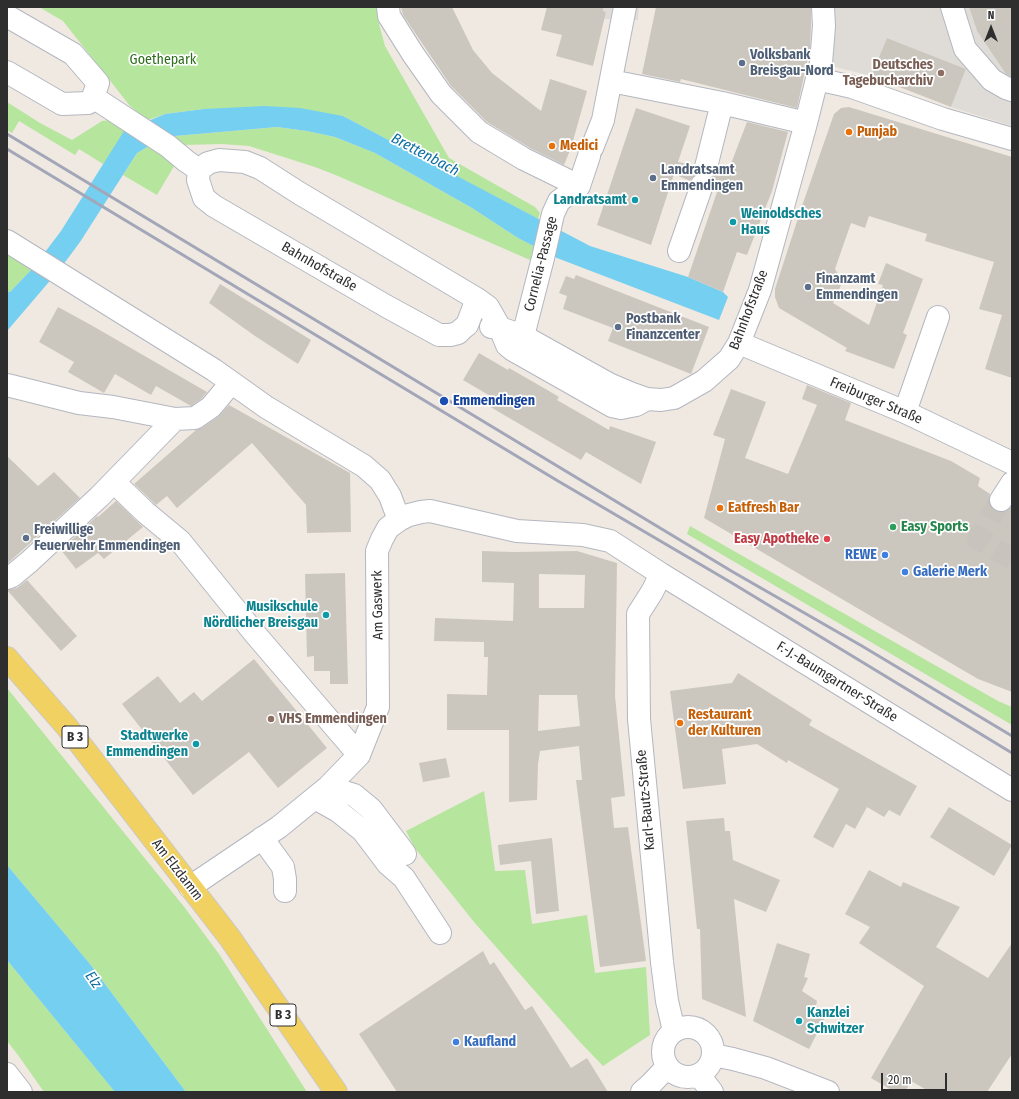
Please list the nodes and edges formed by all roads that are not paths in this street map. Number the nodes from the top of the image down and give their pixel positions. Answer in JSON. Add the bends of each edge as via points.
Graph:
{"nodes":[{"id":1,"x":388,"y":7,"type":"edge"},
{"id":2,"x":824,"y":7,"type":"edge"},
{"id":3,"x":952,"y":7,"type":"edge"},
{"id":4,"x":624,"y":14,"type":"edge"},
{"id":5,"x":7,"y":16,"type":"edge"},
{"id":6,"x":819,"y":71,"type":"junction"},
{"id":7,"x":7,"y":72,"type":"edge"},
{"id":8,"x":612,"y":81,"type":"junction"},
{"id":9,"x":1012,"y":90,"type":"edge"},
{"id":10,"x":93,"y":97,"type":"junction"},
{"id":11,"x":722,"y":103,"type":"junction"},
{"id":12,"x":806,"y":123,"type":"junction"},
{"id":13,"x":1012,"y":138,"type":"edge"},
{"id":14,"x":199,"y":170,"type":"junction"},
{"id":15,"x":579,"y":186,"type":"junction"},
{"id":16,"x":7,"y":240,"type":"edge"},
{"id":17,"x":679,"y":251,"type":"dead end"},
{"id":18,"x":477,"y":299,"type":"junction"},
{"id":19,"x":938,"y":317,"type":"dead end"},
{"id":20,"x":500,"y":328,"type":"junction"},
{"id":21,"x":462,"y":329,"type":"junction"},
{"id":22,"x":522,"y":336,"type":"junction"},
{"id":23,"x":738,"y":343,"type":"junction"},
{"id":24,"x":232,"y":383,"type":"junction"},
{"id":25,"x":7,"y":385,"type":"edge"},
{"id":26,"x":647,"y":399,"type":"junction"},
{"id":27,"x":905,"y":412,"type":"junction"},
{"id":28,"x":175,"y":419,"type":"junction"},
{"id":29,"x":1012,"y":463,"type":"edge"},
{"id":30,"x":114,"y":482,"type":"junction"},
{"id":31,"x":399,"y":520,"type":"junction"},
{"id":32,"x":661,"y":574,"type":"junction"},
{"id":33,"x":7,"y":578,"type":"edge"},
{"id":34,"x":7,"y":658,"type":"edge"},
{"id":35,"x":358,"y":755,"type":"junction"},
{"id":36,"x":1012,"y":790,"type":"edge"},
{"id":37,"x":321,"y":792,"type":"junction"},
{"id":38,"x":262,"y":838,"type":"junction"},
{"id":39,"x":406,"y":854,"type":"dead end"},
{"id":40,"x":190,"y":887,"type":"junction"},
{"id":41,"x":286,"y":891,"type":"dead end"},
{"id":42,"x":440,"y":933,"type":"dead end"},
{"id":43,"x":674,"y":1031,"type":"junction"},
{"id":44,"x":713,"y":1056,"type":"junction"},
{"id":45,"x":667,"y":1067,"type":"junction"},
{"id":46,"x":7,"y":1074,"type":"edge"},
{"id":47,"x":699,"y":1075,"type":"junction"},
{"id":48,"x":21,"y":1092,"type":"edge"},
{"id":49,"x":336,"y":1092,"type":"edge"},
{"id":50,"x":642,"y":1092,"type":"edge"},
{"id":51,"x":712,"y":1092,"type":"edge"},
{"id":52,"x":828,"y":1092,"type":"edge"}],
"edges":[{"from":1,"to":15,"type":"street","via":[[389,16],[412,54],[441,94],[479,132],[524,160]]},
{"from":2,"to":6,"type":"street","name":"Bahnhofstraße"},
{"from":3,"to":9,"type":"street","via":[[965,48],[992,80]]},
{"from":4,"to":8,"type":"street"},
{"from":5,"to":10,"type":"street","via":[[73,54],[98,83]]},
{"from":6,"to":12,"type":"street","name":"Bahnhofstraße"},
{"from":6,"to":13,"type":"street","via":[[852,87],[943,119]]},
{"from":7,"to":10,"type":"street","via":[[62,104],[88,103]]},
{"from":8,"to":11,"type":"street"},
{"from":8,"to":15,"type":"street","via":[[603,120]]},
{"from":10,"to":14,"type":"street","via":[[168,146]]},
{"from":11,"to":12,"type":"street"},
{"from":11,"to":17,"type":"street","via":[[704,176]]},
{"from":12,"to":23,"type":"street","name":"Bahnhofstraße","via":[[760,290]]},
{"from":14,"to":18,"type":"street","via":[[208,163],[220,160],[245,162],[260,168]]},
{"from":14,"to":21,"type":"street","name":"Bahnhofstraße","via":[[198,180],[204,198],[228,215],[439,335],[458,333]]},
{"from":15,"to":22,"type":"street","name":"Cornelia-Passage","via":[[559,201],[550,221]]},
{"from":16,"to":24,"type":"street"},
{"from":18,"to":20,"type":"street","via":[[488,307]]},
{"from":18,"to":21,"type":"street","via":[[467,325]]},
{"from":19,"to":27,"type":"street"},
{"from":20,"to":21,"type":"street","name":"Bahnhofstraße"},
{"from":20,"to":22,"type":"street","name":"Bahnhofstraße"},
{"from":20,"to":26,"type":"street","via":[[507,345],[612,406],[621,408],[636,405]]},
{"from":22,"to":26,"type":"street","name":"Bahnhofstraße","via":[[609,384]]},
{"from":23,"to":26,"type":"street","name":"Bahnhofstraße","via":[[729,359],[704,381],[674,398]]},
{"from":23,"to":27,"type":"street","name":"Freiburger Straße"},
{"from":24,"to":28,"type":"street","via":[[211,407],[195,418]]},
{"from":24,"to":31,"type":"street","via":[[266,407],[364,466],[380,480],[390,496]]},
{"from":25,"to":28,"type":"street","via":[[79,403]]},
{"from":27,"to":29,"type":"street","name":"Freiburger Straße"},
{"from":28,"to":30,"type":"street"},
{"from":30,"to":33,"type":"street","via":[[29,562]]},
{"from":30,"to":35,"type":"street","via":[[180,541]]},
{"from":31,"to":32,"type":"street","name":"Am Gaswerk","via":[[409,515],[430,511],[517,531],[591,536],[610,541]]},
{"from":31,"to":35,"type":"street","name":"Am Gaswerk","via":[[388,528],[377,551],[378,707]]},
{"from":32,"to":36,"type":"street","name":"F.-J.-Baumgartner-Straße"},
{"from":32,"to":43,"type":"street","name":"Karl-Bautz-Straße","via":[[638,614],[639,719],[662,962]]},
{"from":34,"to":40,"type":"main road","name":"Am Elzdamm","number":"B 3","via":[[67,727]]},
{"from":35,"to":37,"type":"street","name":"Am Gaswerk"},
{"from":37,"to":38,"type":"street","name":"Am Gaswerk"},
{"from":37,"to":39,"type":"street","via":[[354,795],[371,809]]},
{"from":37,"to":42,"type":"street","via":[[338,811],[363,831],[388,864],[404,878]]},
{"from":38,"to":40,"type":"street","name":"Am Gaswerk"},
{"from":38,"to":41,"type":"street","via":[[283,867]]},
{"from":40,"to":49,"type":"main road","name":"Am Elzdamm","number":"B 3","via":[[230,938]]},
{"from":43,"to":44,"type":"street","via":[[682,1027],[698,1029],[707,1035],[712,1043]]},
{"from":43,"to":45,"type":"street","via":[[667,1038],[664,1047]]},
{"from":44,"to":47,"type":"street","via":[[707,1069]]},
{"from":44,"to":52,"type":"street","via":[[766,1068]]},
{"from":45,"to":47,"type":"street","via":[[677,1075]]},
{"from":45,"to":50,"type":"street"},
{"from":46,"to":48,"type":"street"},
{"from":47,"to":51,"type":"street"}]}
